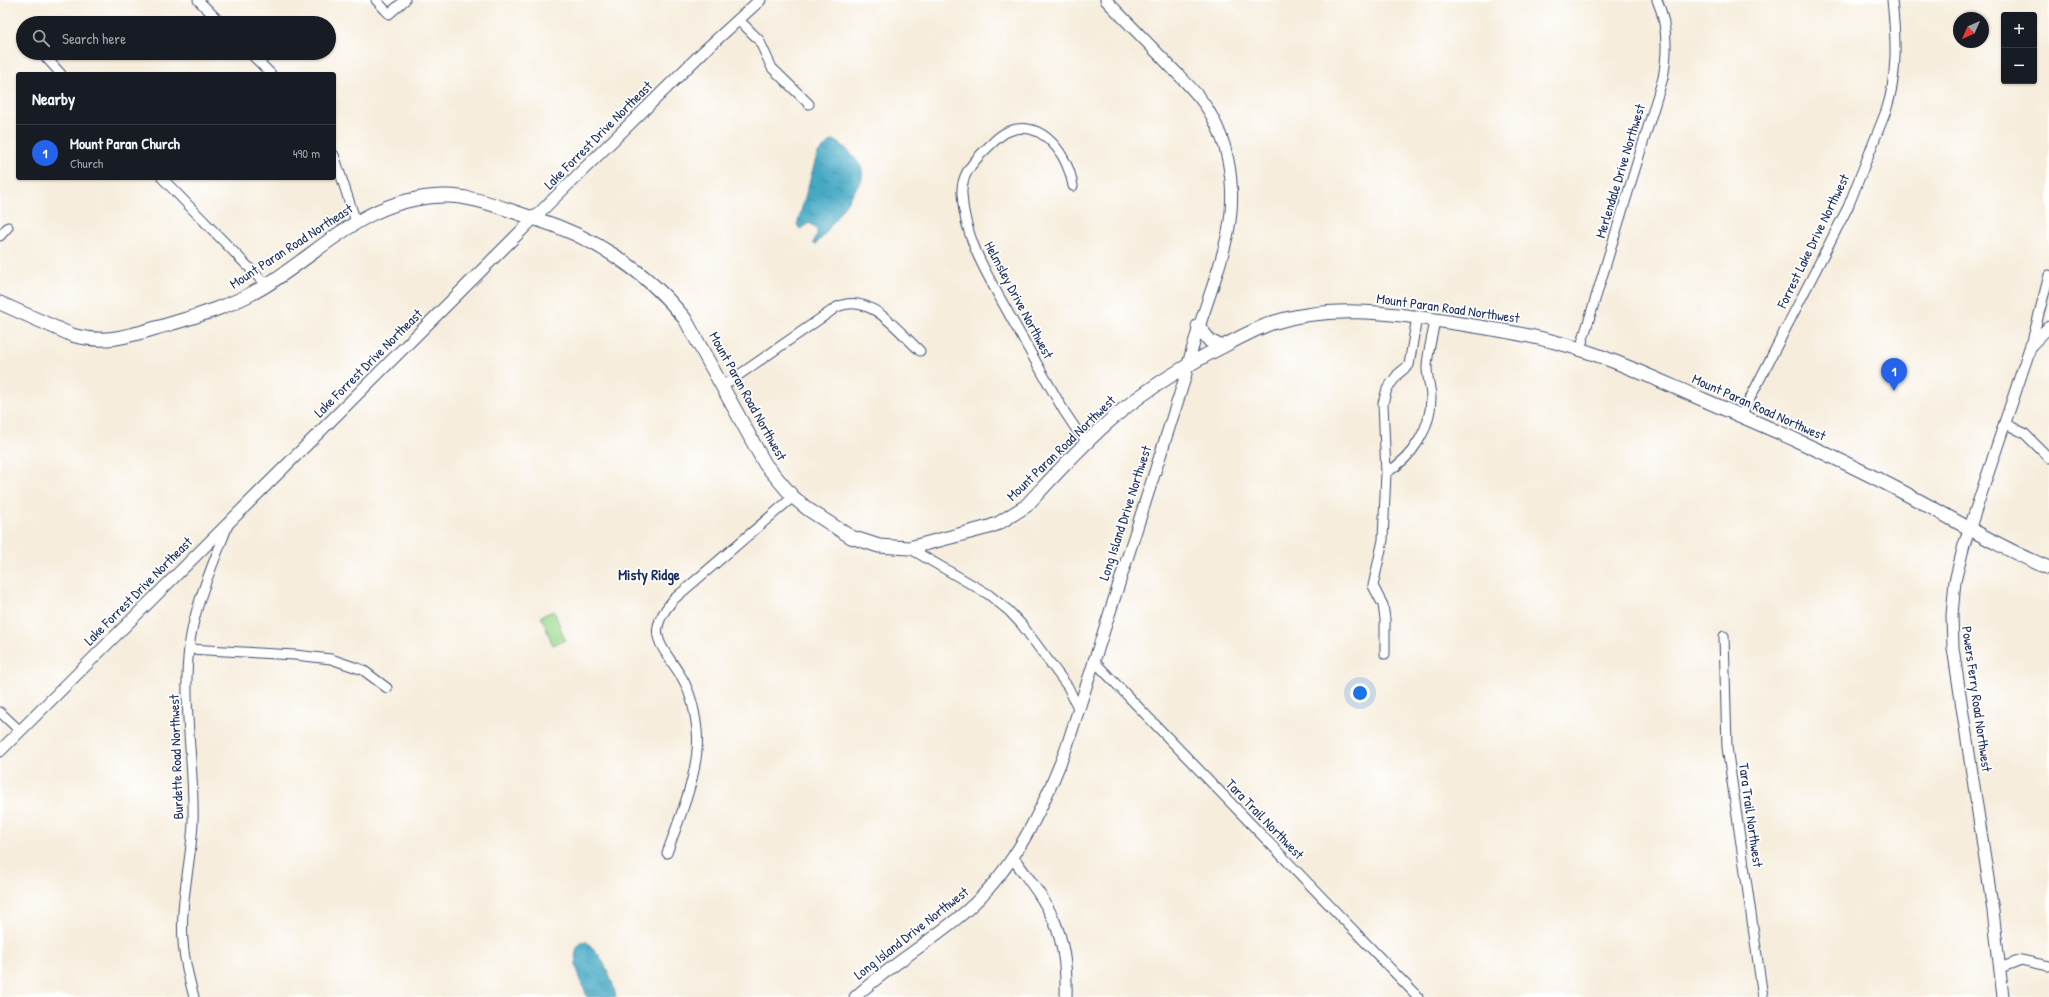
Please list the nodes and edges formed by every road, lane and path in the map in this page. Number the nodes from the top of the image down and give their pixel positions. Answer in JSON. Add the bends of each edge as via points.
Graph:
{"nodes":[{"id":1,"x":198,"y":0,"type":"edge"},
{"id":2,"x":376,"y":0,"type":"edge"},
{"id":3,"x":405,"y":0,"type":"edge"},
{"id":4,"x":760,"y":0,"type":"edge"},
{"id":5,"x":1106,"y":0,"type":"edge"},
{"id":6,"x":1657,"y":0,"type":"edge"},
{"id":7,"x":1892,"y":0,"type":"edge"},
{"id":8,"x":213,"y":16,"type":"edge"},
{"id":9,"x":739,"y":20,"type":"junction"},
{"id":10,"x":48,"y":60,"type":"edge"},
{"id":11,"x":257,"y":60,"type":"edge"},
{"id":12,"x":59,"y":72,"type":"edge"},
{"id":13,"x":269,"y":72,"type":"edge"},
{"id":14,"x":809,"y":104,"type":"dead end"},
{"id":15,"x":336,"y":161,"type":"edge"},
{"id":16,"x":164,"y":180,"type":"edge"},
{"id":17,"x":1073,"y":186,"type":"dead end"},
{"id":18,"x":534,"y":218,"type":"junction"},
{"id":19,"x":356,"y":222,"type":"junction"},
{"id":20,"x":8,"y":227,"type":"dead end"},
{"id":21,"x":0,"y":236,"type":"edge"},
{"id":22,"x":2049,"y":275,"type":"edge"},
{"id":23,"x":266,"y":285,"type":"junction"},
{"id":24,"x":0,"y":303,"type":"edge"},
{"id":25,"x":1417,"y":317,"type":"junction"},
{"id":26,"x":1436,"y":320,"type":"junction"},
{"id":27,"x":1198,"y":326,"type":"junction"},
{"id":28,"x":2049,"y":327,"type":"edge"},
{"id":29,"x":2031,"y":345,"type":"junction"},
{"id":30,"x":1222,"y":347,"type":"junction"},
{"id":31,"x":1580,"y":349,"type":"junction"},
{"id":32,"x":920,"y":351,"type":"dead end"},
{"id":33,"x":1409,"y":365,"type":"junction"},
{"id":34,"x":1187,"y":366,"type":"junction"},
{"id":35,"x":1426,"y":369,"type":"junction"},
{"id":36,"x":723,"y":386,"type":"junction"},
{"id":37,"x":1741,"y":416,"type":"junction"},
{"id":38,"x":2004,"y":423,"type":"junction"},
{"id":39,"x":1088,"y":442,"type":"junction"},
{"id":40,"x":2049,"y":458,"type":"edge"},
{"id":41,"x":1386,"y":474,"type":"junction"},
{"id":42,"x":793,"y":497,"type":"junction"},
{"id":43,"x":229,"y":522,"type":"junction"},
{"id":44,"x":1969,"y":528,"type":"junction"},
{"id":45,"x":908,"y":548,"type":"junction"},
{"id":46,"x":2049,"y":568,"type":"edge"},
{"id":47,"x":1724,"y":636,"type":"dead end"},
{"id":48,"x":189,"y":649,"type":"junction"},
{"id":49,"x":1385,"y":654,"type":"dead end"},
{"id":50,"x":1093,"y":660,"type":"junction"},
{"id":51,"x":387,"y":688,"type":"dead end"},
{"id":52,"x":1078,"y":708,"type":"junction"},
{"id":53,"x":0,"y":712,"type":"edge"},
{"id":54,"x":20,"y":731,"type":"junction"},
{"id":55,"x":0,"y":751,"type":"edge"},
{"id":56,"x":667,"y":853,"type":"dead end"},
{"id":57,"x":1012,"y":858,"type":"junction"},
{"id":58,"x":2049,"y":966,"type":"edge"},
{"id":59,"x":2000,"y":968,"type":"junction"},
{"id":60,"x":194,"y":997,"type":"edge"},
{"id":61,"x":855,"y":997,"type":"edge"},
{"id":62,"x":1066,"y":997,"type":"edge"},
{"id":63,"x":1418,"y":997,"type":"edge"},
{"id":64,"x":1763,"y":997,"type":"edge"},
{"id":65,"x":2003,"y":997,"type":"edge"}],
"edges":[{"from":1,"to":8,"type":"street"},
{"from":2,"to":3,"type":"street","via":[[389,14]]},
{"from":4,"to":9,"type":"street","name":"Lake Forrest Drive Northeast"},
{"from":5,"to":27,"type":"street","name":"Long Island Drive Northwest","via":[[1191,88],[1210,112],[1223,142],[1231,180],[1230,222],[1225,246]]},
{"from":6,"to":31,"type":"street","name":"Merlendale Drive Northwest","via":[[1667,40],[1663,78]]},
{"from":7,"to":37,"type":"street","name":"Forrest Lake Drive Northwest","via":[[1895,67],[1891,97],[1886,111],[1848,207]]},
{"from":9,"to":14,"type":"street","via":[[759,40],[772,68]]},
{"from":9,"to":18,"type":"street","name":"Lake Forrest Drive Northeast"},
{"from":10,"to":12,"type":"street"},
{"from":11,"to":13,"type":"street"},
{"from":15,"to":19,"type":"street"},
{"from":16,"to":23,"type":"street"},
{"from":17,"to":39,"type":"street","name":"Helmsley Drive Northwest","via":[[1068,165],[1057,148],[1038,132],[1019,129],[1000,136],[972,164],[964,178],[962,194],[969,234],[980,262],[1064,411]]},
{"from":18,"to":19,"type":"main road","name":"Mount Paran Road Northeast","via":[[469,198],[442,196],[397,203]]},
{"from":18,"to":36,"type":"main road","name":"Mount Paran Road Northwest","via":[[568,230],[613,254],[656,287],[686,319]]},
{"from":18,"to":43,"type":"street","name":"Lake Forrest Drive Northeast"},
{"from":19,"to":23,"type":"main road","name":"Mount Paran Road Northeast"},
{"from":20,"to":21,"type":"street"},
{"from":22,"to":29,"type":"street"},
{"from":23,"to":24,"type":"main road","name":"Mount Paran Road Northeast","via":[[213,312],[110,340],[72,335]]},
{"from":25,"to":26,"type":"main road","name":"Mount Paran Road Northwest"},
{"from":25,"to":30,"type":"main road","name":"Mount Paran Road Northwest","via":[[1330,312],[1299,316],[1256,330]]},
{"from":25,"to":33,"type":"street"},
{"from":26,"to":31,"type":"main road","name":"Mount Paran Road Northwest","via":[[1506,331]]},
{"from":26,"to":35,"type":"street"},
{"from":27,"to":30,"type":"main road","via":[[1210,341]]},
{"from":27,"to":34,"type":"street","name":"Long Island Drive Northwest"},
{"from":28,"to":29,"type":"street","name":"Powers Ferry Road Northwest"},
{"from":29,"to":38,"type":"street","name":"Powers Ferry Road Northwest"},
{"from":30,"to":34,"type":"main road","name":"Mount Paran Road Northwest"},
{"from":31,"to":37,"type":"main road","name":"Mount Paran Road Northwest"},
{"from":32,"to":36,"type":"street","via":[[874,309],[863,304],[850,303],[837,307]]},
{"from":33,"to":35,"type":"street"},
{"from":33,"to":41,"type":"street","via":[[1398,374],[1387,389],[1383,402]]},
{"from":34,"to":39,"type":"main road","name":"Mount Paran Road Northwest","via":[[1131,403]]},
{"from":34,"to":50,"type":"street","name":"Long Island Drive Northwest"},
{"from":35,"to":41,"type":"street","via":[[1431,399],[1426,426],[1410,455]]},
{"from":36,"to":42,"type":"main road","name":"Mount Paran Road Northwest","via":[[765,464]]},
{"from":37,"to":44,"type":"main road","name":"Mount Paran Road Northwest","via":[[1835,457]]},
{"from":38,"to":40,"type":"street","via":[[2024,433]]},
{"from":38,"to":44,"type":"street","name":"Powers Ferry Road Northwest"},
{"from":39,"to":45,"type":"main road","name":"Mount Paran Road Northwest","via":[[1026,506],[1003,521],[976,531]]},
{"from":41,"to":49,"type":"street","via":[[1383,540],[1373,586],[1385,619]]},
{"from":42,"to":45,"type":"main road","name":"Mount Paran Road Northwest","via":[[829,525],[851,537],[879,546]]},
{"from":42,"to":56,"type":"street","via":[[674,598],[659,620],[660,644],[680,673],[689,692],[698,731],[694,769]]},
{"from":43,"to":48,"type":"street","name":"Burdette Road Northwest","via":[[198,603]]},
{"from":43,"to":54,"type":"street","name":"Lake Forrest Drive Northeast"},
{"from":44,"to":46,"type":"main road","name":"Mount Paran Road Northwest"},
{"from":44,"to":59,"type":"street","name":"Powers Ferry Road Northwest","via":[[1955,581],[1953,648]]},
{"from":45,"to":52,"type":"street","via":[[988,594],[1009,611],[1068,687]]},
{"from":47,"to":64,"type":"street","name":"Tara Trail Northwest","via":[[1727,747]]},
{"from":48,"to":51,"type":"street","via":[[331,659],[363,670]]},
{"from":48,"to":60,"type":"street","name":"Burdette Road Northwest","via":[[187,697],[193,822],[184,904],[183,941]]},
{"from":50,"to":52,"type":"street","name":"Long Island Drive Northwest"},
{"from":50,"to":63,"type":"street","name":"Tara Trail Northwest"},
{"from":52,"to":57,"type":"street","name":"Long Island Drive Northwest","via":[[1052,786],[1035,821]]},
{"from":53,"to":54,"type":"street"},
{"from":54,"to":55,"type":"street","name":"Lake Forrest Drive Northeast"},
{"from":57,"to":61,"type":"street","name":"Long Island Drive Northwest","via":[[991,886],[966,911]]},
{"from":57,"to":62,"type":"street","via":[[1041,895],[1058,926],[1064,949]]},
{"from":58,"to":59,"type":"street","via":[[2021,960]]},
{"from":59,"to":65,"type":"street","name":"Powers Ferry Road Northwest"}]}
